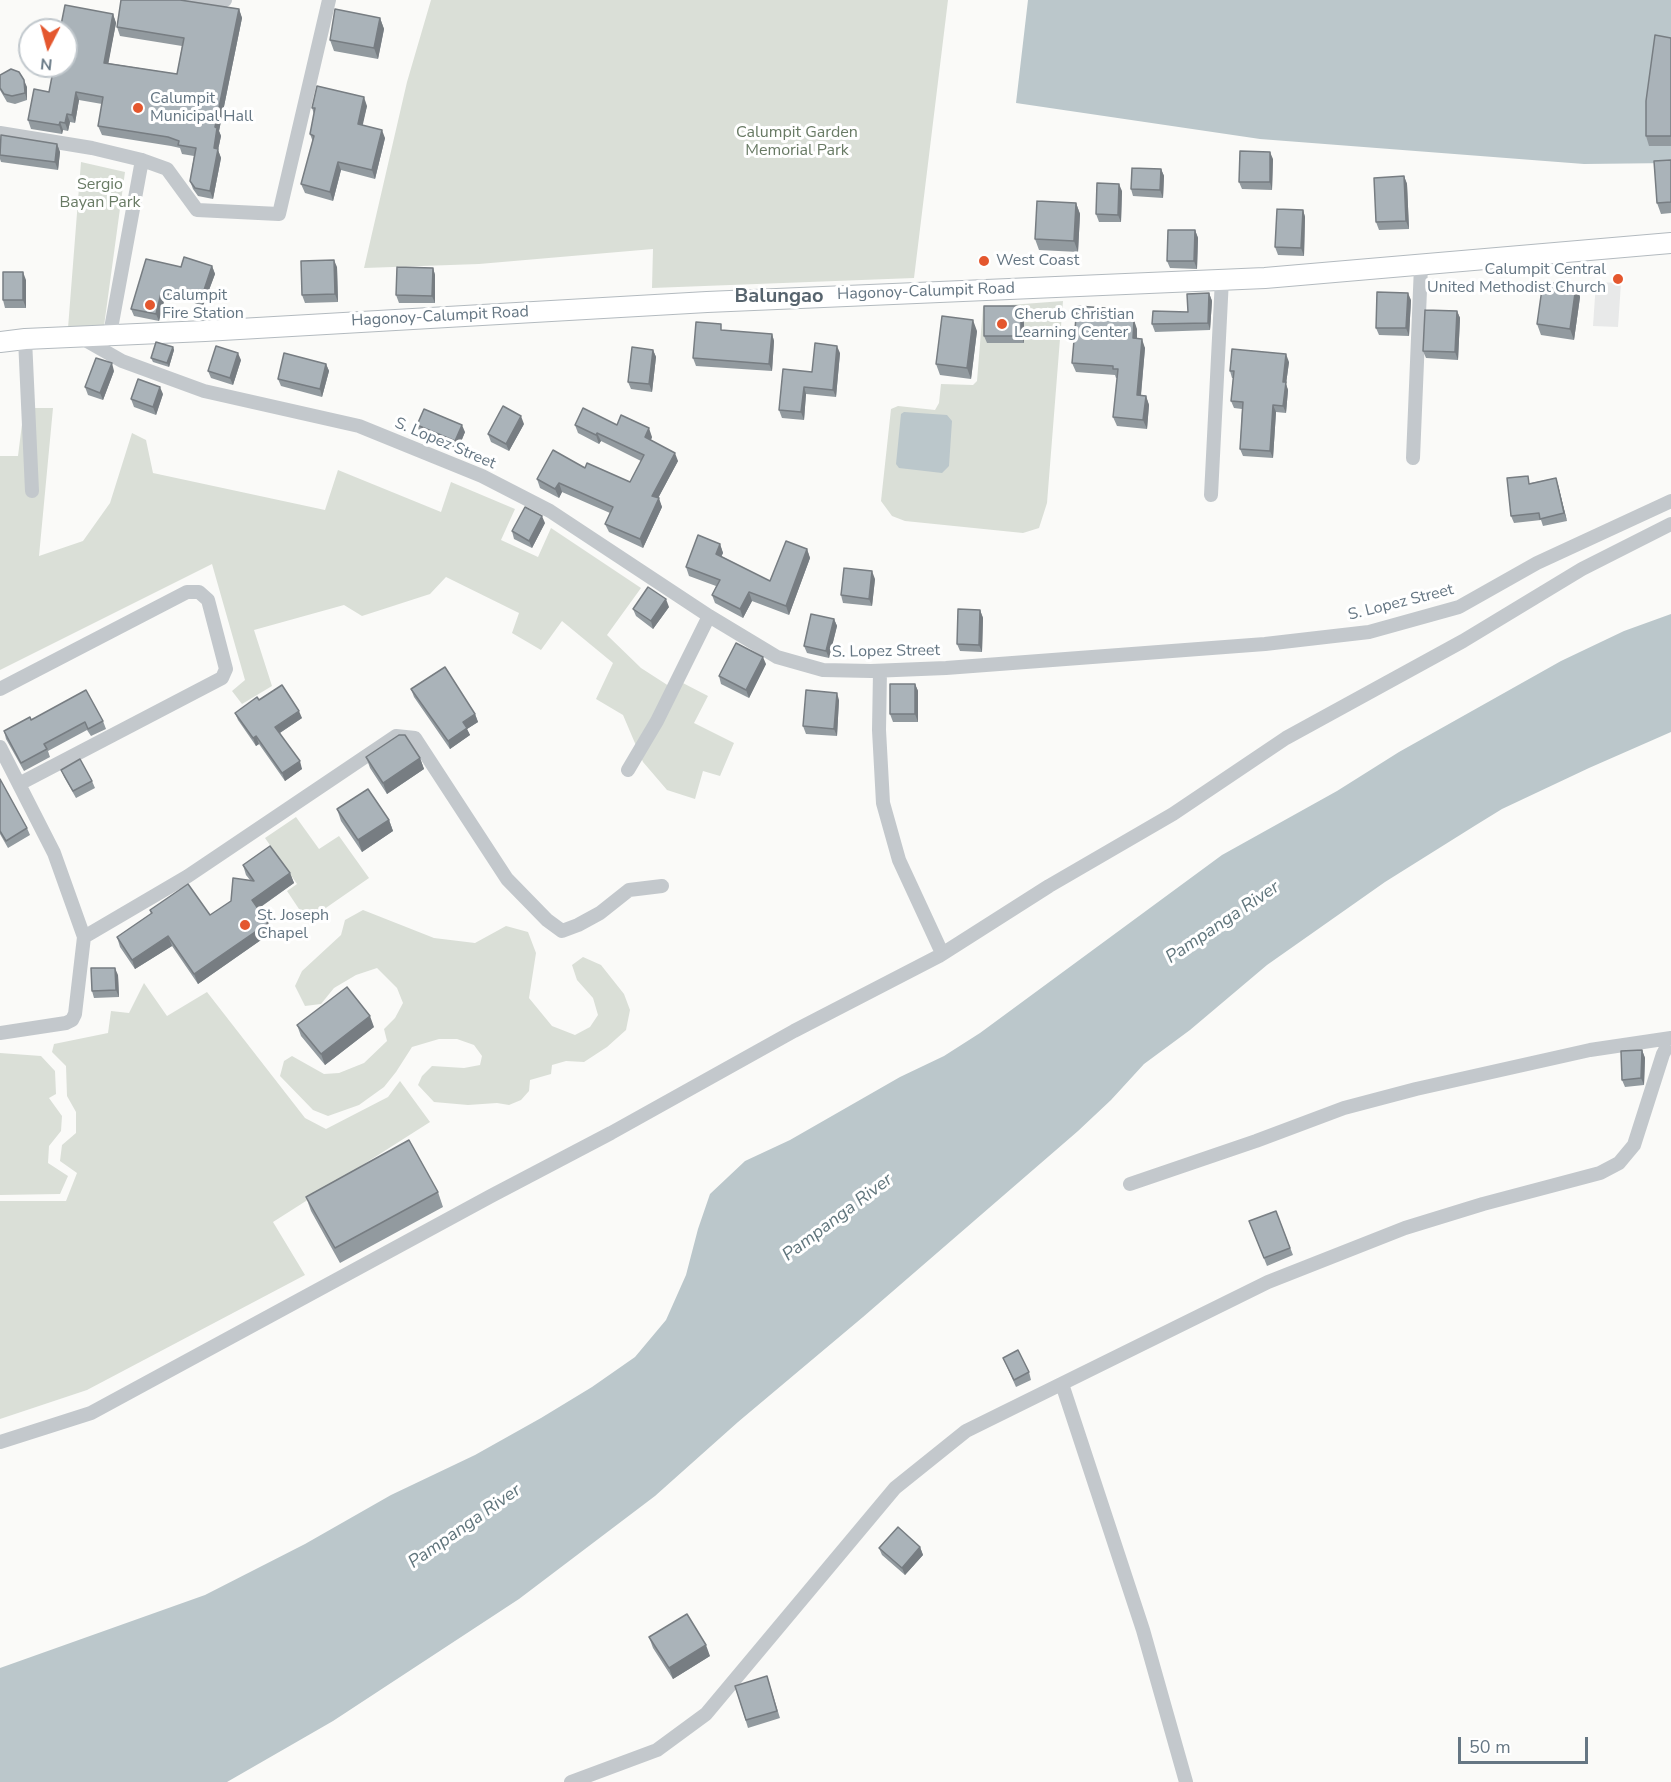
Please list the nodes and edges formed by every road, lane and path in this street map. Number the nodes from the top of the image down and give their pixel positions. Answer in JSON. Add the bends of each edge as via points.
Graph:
{"nodes":[{"id":1,"x":177,"y":0,"type":"edge"},
{"id":2,"x":225,"y":0,"type":"edge"},
{"id":3,"x":330,"y":0,"type":"edge"},
{"id":4,"x":0,"y":133,"type":"edge"},
{"id":5,"x":142,"y":160,"type":"junction"},
{"id":6,"x":1671,"y":243,"type":"edge"},
{"id":7,"x":1421,"y":266,"type":"junction"},
{"id":8,"x":1222,"y":279,"type":"junction"},
{"id":9,"x":110,"y":334,"type":"junction"},
{"id":10,"x":78,"y":336,"type":"junction"},
{"id":11,"x":25,"y":339,"type":"junction"},
{"id":12,"x":0,"y":342,"type":"edge"},
{"id":13,"x":1413,"y":458,"type":"dead end"},
{"id":14,"x":32,"y":491,"type":"dead end"},
{"id":15,"x":1211,"y":495,"type":"dead end"},
{"id":16,"x":1671,"y":501,"type":"edge"},
{"id":17,"x":1671,"y":524,"type":"edge"},
{"id":18,"x":709,"y":616,"type":"junction"},
{"id":19,"x":880,"y":671,"type":"junction"},
{"id":20,"x":0,"y":689,"type":"edge"},
{"id":21,"x":0,"y":747,"type":"edge"},
{"id":22,"x":628,"y":770,"type":"dead end"},
{"id":23,"x":19,"y":784,"type":"junction"},
{"id":24,"x":662,"y":886,"type":"dead end"},
{"id":25,"x":84,"y":937,"type":"junction"},
{"id":26,"x":942,"y":953,"type":"junction"},
{"id":27,"x":0,"y":1033,"type":"edge"},
{"id":28,"x":1671,"y":1038,"type":"edge"},
{"id":29,"x":1130,"y":1184,"type":"dead end"},
{"id":30,"x":1062,"y":1384,"type":"junction"},
{"id":31,"x":0,"y":1442,"type":"edge"},
{"id":32,"x":571,"y":1782,"type":"edge"},
{"id":33,"x":1186,"y":1782,"type":"edge"}],
"edges":[{"from":1,"to":2,"type":"street"},
{"from":3,"to":5,"type":"street","via":[[279,214],[197,210],[167,168]]},
{"from":4,"to":5,"type":"street"},
{"from":5,"to":9,"type":"street"},
{"from":6,"to":7,"type":"main road","name":"Hagonoy-Calumpit Road"},
{"from":7,"to":8,"type":"main road","name":"Hagonoy-Calumpit Road"},
{"from":7,"to":13,"type":"street"},
{"from":8,"to":9,"type":"main road","name":"Hagonoy-Calumpit Road"},
{"from":8,"to":15,"type":"street"},
{"from":9,"to":10,"type":"main road","name":"Hagonoy-Calumpit Road"},
{"from":10,"to":11,"type":"main road","name":"Hagonoy-Calumpit Road"},
{"from":10,"to":18,"type":"street","name":"S. Lopez Street","via":[[122,361],[204,391],[359,426],[482,476],[550,511]]},
{"from":11,"to":12,"type":"main road","name":"Hagonoy-Calumpit Road"},
{"from":11,"to":14,"type":"street"},
{"from":16,"to":19,"type":"street","name":"S. Lopez Street","via":[[1536,563],[1460,607],[1369,632],[1265,644]]},
{"from":17,"to":26,"type":"street","via":[[1582,569],[1463,641],[1286,738],[1173,814]]},
{"from":18,"to":19,"type":"street","name":"S. Lopez Street","via":[[777,657],[823,670]]},
{"from":18,"to":22,"type":"street"},
{"from":19,"to":26,"type":"street","via":[[883,803],[899,860]]},
{"from":20,"to":23,"type":"street","via":[[187,592],[199,592],[208,600],[226,669],[222,678]]},
{"from":21,"to":23,"type":"street"},
{"from":23,"to":25,"type":"street","via":[[54,853]]},
{"from":24,"to":25,"type":"street","via":[[629,890],[600,913],[562,931],[507,879],[415,738],[396,736],[188,876]]},
{"from":25,"to":27,"type":"street","via":[[72,1020]]},
{"from":26,"to":31,"type":"street","via":[[91,1413]]},
{"from":28,"to":29,"type":"street","via":[[1590,1050],[1344,1108]]},
{"from":28,"to":30,"type":"street","via":[[1634,1145],[1619,1163],[1600,1173],[1405,1228],[1268,1282]]},
{"from":30,"to":32,"type":"street","via":[[966,1431],[894,1488],[706,1714],[657,1750]]},
{"from":30,"to":33,"type":"street","via":[[1143,1630]]}]}
